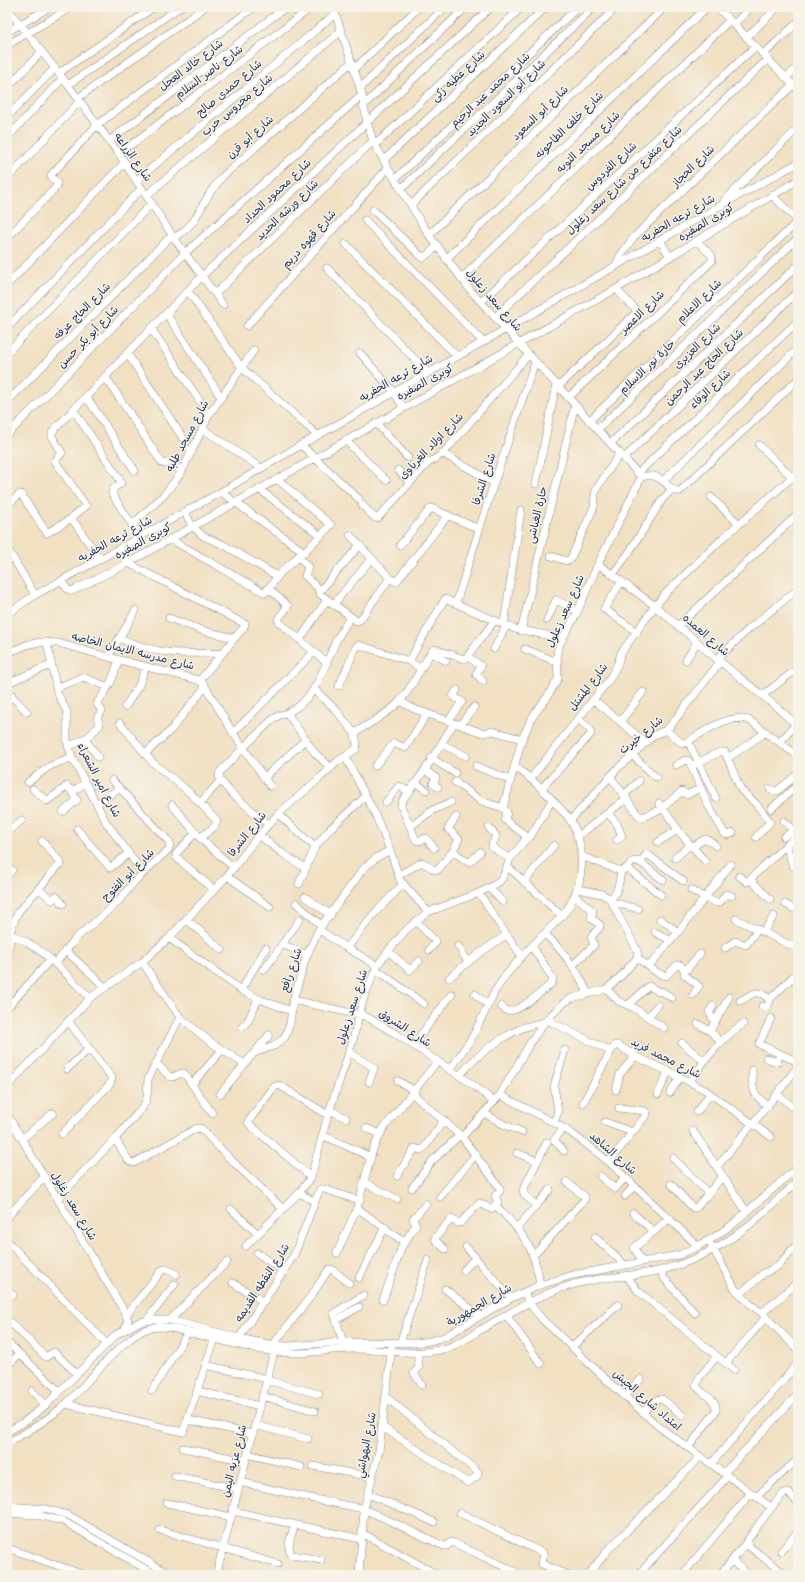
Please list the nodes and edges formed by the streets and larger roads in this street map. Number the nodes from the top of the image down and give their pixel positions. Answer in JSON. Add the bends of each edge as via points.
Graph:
{"nodes":[{"id":1,"x":7,"y":7,"type":"edge"},
{"id":2,"x":50,"y":7,"type":"edge"},
{"id":3,"x":72,"y":7,"type":"edge"},
{"id":4,"x":154,"y":7,"type":"edge"},
{"id":5,"x":180,"y":7,"type":"edge"},
{"id":6,"x":205,"y":7,"type":"edge"},
{"id":7,"x":254,"y":7,"type":"edge"},
{"id":8,"x":286,"y":7,"type":"edge"},
{"id":9,"x":312,"y":7,"type":"edge"},
{"id":10,"x":419,"y":7,"type":"edge"},
{"id":11,"x":445,"y":7,"type":"edge"},
{"id":12,"x":466,"y":7,"type":"edge"},
{"id":13,"x":491,"y":7,"type":"edge"},
{"id":14,"x":522,"y":7,"type":"edge"},
{"id":15,"x":546,"y":7,"type":"edge"},
{"id":16,"x":578,"y":7,"type":"edge"},
{"id":17,"x":594,"y":7,"type":"edge"},
{"id":18,"x":617,"y":7,"type":"edge"},
{"id":19,"x":665,"y":7,"type":"edge"},
{"id":20,"x":707,"y":7,"type":"edge"},
{"id":21,"x":717,"y":7,"type":"edge"},
{"id":22,"x":751,"y":7,"type":"edge"},
{"id":23,"x":778,"y":7,"type":"edge"},
{"id":24,"x":334,"y":11,"type":"edge"},
{"id":25,"x":732,"y":22,"type":"junction"},
{"id":26,"x":798,"y":22,"type":"edge"},
{"id":27,"x":20,"y":24,"type":"junction"},
{"id":28,"x":341,"y":31,"type":"junction"},
{"id":29,"x":7,"y":32,"type":"edge"},
{"id":30,"x":28,"y":33,"type":"junction"},
{"id":31,"x":747,"y":37,"type":"junction"},
{"id":32,"x":7,"y":45,"type":"edge"},
{"id":33,"x":756,"y":46,"type":"junction"},
{"id":34,"x":42,"y":51,"type":"junction"},
{"id":35,"x":766,"y":57,"type":"junction"},
{"id":36,"x":353,"y":65,"type":"junction"},
{"id":37,"x":798,"y":66,"type":"edge"},
{"id":38,"x":59,"y":73,"type":"junction"},
{"id":39,"x":786,"y":78,"type":"junction"},
{"id":40,"x":68,"y":85,"type":"junction"},
{"id":41,"x":796,"y":87,"type":"edge"},
{"id":42,"x":7,"y":88,"type":"edge"},
{"id":43,"x":361,"y":91,"type":"junction"},
{"id":44,"x":79,"y":99,"type":"junction"},
{"id":45,"x":363,"y":106,"type":"junction"},
{"id":46,"x":7,"y":117,"type":"edge"},
{"id":47,"x":367,"y":122,"type":"junction"},
{"id":48,"x":98,"y":125,"type":"junction"},
{"id":49,"x":798,"y":128,"type":"edge"},
{"id":50,"x":7,"y":138,"type":"edge"},
{"id":51,"x":109,"y":141,"type":"junction"},
{"id":52,"x":374,"y":143,"type":"junction"},
{"id":53,"x":119,"y":154,"type":"junction"},
{"id":54,"x":384,"y":160,"type":"junction"},
{"id":55,"x":125,"y":162,"type":"junction"},
{"id":56,"x":798,"y":163,"type":"edge"},
{"id":57,"x":388,"y":168,"type":"junction"},
{"id":58,"x":7,"y":179,"type":"edge"},
{"id":59,"x":395,"y":179,"type":"junction"},
{"id":60,"x":137,"y":180,"type":"junction"},
{"id":61,"x":798,"y":180,"type":"edge"},
{"id":62,"x":142,"y":188,"type":"junction"},
{"id":63,"x":401,"y":189,"type":"junction"},
{"id":64,"x":772,"y":195,"type":"junction"},
{"id":65,"x":147,"y":196,"type":"junction"},
{"id":66,"x":152,"y":203,"type":"junction"},
{"id":67,"x":411,"y":205,"type":"junction"},
{"id":68,"x":718,"y":207,"type":"junction"},
{"id":69,"x":373,"y":210,"type":"dead end"},
{"id":70,"x":365,"y":220,"type":"dead end"},
{"id":71,"x":429,"y":234,"type":"junction"},
{"id":72,"x":173,"y":237,"type":"junction"},
{"id":73,"x":7,"y":238,"type":"edge"},
{"id":74,"x":798,"y":238,"type":"edge"},
{"id":75,"x":660,"y":240,"type":"junction"},
{"id":76,"x":697,"y":241,"type":"junction"},
{"id":77,"x":346,"y":244,"type":"dead end"},
{"id":78,"x":438,"y":246,"type":"junction"},
{"id":79,"x":185,"y":253,"type":"junction"},
{"id":80,"x":670,"y":257,"type":"junction"},
{"id":81,"x":446,"y":259,"type":"junction"},
{"id":82,"x":798,"y":265,"type":"edge"},
{"id":83,"x":614,"y":267,"type":"junction"},
{"id":84,"x":327,"y":268,"type":"dead end"},
{"id":85,"x":202,"y":276,"type":"junction"},
{"id":86,"x":461,"y":279,"type":"junction"},
{"id":87,"x":7,"y":285,"type":"edge"},
{"id":88,"x":616,"y":289,"type":"junction"},
{"id":89,"x":188,"y":291,"type":"junction"},
{"id":90,"x":798,"y":291,"type":"edge"},
{"id":91,"x":215,"y":294,"type":"junction"},
{"id":92,"x":481,"y":302,"type":"junction"},
{"id":93,"x":224,"y":305,"type":"dead end"},
{"id":94,"x":166,"y":313,"type":"junction"},
{"id":95,"x":495,"y":317,"type":"junction"},
{"id":96,"x":798,"y":321,"type":"edge"},
{"id":97,"x":247,"y":326,"type":"dead end"},
{"id":98,"x":7,"y":328,"type":"edge"},
{"id":99,"x":151,"y":328,"type":"junction"},
{"id":100,"x":506,"y":329,"type":"junction"},
{"id":101,"x":483,"y":342,"type":"junction"},
{"id":102,"x":518,"y":343,"type":"junction"},
{"id":103,"x":798,"y":348,"type":"edge"},
{"id":104,"x":254,"y":350,"type":"dead end"},
{"id":105,"x":7,"y":353,"type":"edge"},
{"id":106,"x":127,"y":353,"type":"junction"},
{"id":107,"x":360,"y":353,"type":"dead end"},
{"id":108,"x":528,"y":355,"type":"junction"},
{"id":109,"x":457,"y":356,"type":"junction"},
{"id":110,"x":535,"y":362,"type":"junction"},
{"id":111,"x":242,"y":368,"type":"junction"},
{"id":112,"x":428,"y":372,"type":"junction"},
{"id":113,"x":105,"y":376,"type":"junction"},
{"id":114,"x":798,"y":379,"type":"edge"},
{"id":115,"x":557,"y":386,"type":"junction"},
{"id":116,"x":394,"y":392,"type":"junction"},
{"id":117,"x":86,"y":396,"type":"junction"},
{"id":118,"x":221,"y":396,"type":"junction"},
{"id":119,"x":568,"y":398,"type":"junction"},
{"id":120,"x":7,"y":402,"type":"edge"},
{"id":121,"x":575,"y":405,"type":"junction"},
{"id":122,"x":403,"y":407,"type":"junction"},
{"id":123,"x":73,"y":409,"type":"junction"},
{"id":124,"x":209,"y":415,"type":"junction"},
{"id":125,"x":589,"y":421,"type":"junction"},
{"id":126,"x":376,"y":423,"type":"junction"},
{"id":127,"x":202,"y":428,"type":"junction"},
{"id":128,"x":598,"y":429,"type":"junction"},
{"id":129,"x":7,"y":436,"type":"edge"},
{"id":130,"x":317,"y":436,"type":"junction"},
{"id":131,"x":345,"y":440,"type":"junction"},
{"id":132,"x":611,"y":443,"type":"junction"},
{"id":133,"x":301,"y":444,"type":"junction"},
{"id":134,"x":759,"y":445,"type":"dead end"},
{"id":135,"x":192,"y":452,"type":"junction"},
{"id":136,"x":442,"y":453,"type":"junction"},
{"id":137,"x":622,"y":456,"type":"junction"},
{"id":138,"x":314,"y":458,"type":"junction"},
{"id":139,"x":408,"y":458,"type":"dead end"},
{"id":140,"x":261,"y":468,"type":"junction"},
{"id":141,"x":398,"y":470,"type":"dead end"},
{"id":142,"x":135,"y":471,"type":"dead end"},
{"id":143,"x":182,"y":473,"type":"junction"},
{"id":144,"x":639,"y":475,"type":"junction"},
{"id":145,"x":796,"y":476,"type":"edge"},
{"id":146,"x":277,"y":479,"type":"junction"},
{"id":147,"x":386,"y":480,"type":"dead end"},
{"id":148,"x":663,"y":481,"type":"junction"},
{"id":149,"x":410,"y":483,"type":"junction"},
{"id":150,"x":494,"y":483,"type":"junction"},
{"id":151,"x":536,"y":484,"type":"dead end"},
{"id":152,"x":259,"y":489,"type":"junction"},
{"id":153,"x":672,"y":489,"type":"junction"},
{"id":154,"x":221,"y":492,"type":"junction"},
{"id":155,"x":711,"y":497,"type":"dead end"},
{"id":156,"x":236,"y":502,"type":"junction"},
{"id":157,"x":7,"y":506,"type":"edge"},
{"id":158,"x":521,"y":510,"type":"dead end"},
{"id":159,"x":185,"y":512,"type":"junction"},
{"id":160,"x":798,"y":514,"type":"edge"},
{"id":161,"x":448,"y":515,"type":"junction"},
{"id":162,"x":72,"y":518,"type":"junction"},
{"id":163,"x":739,"y":524,"type":"junction"},
{"id":164,"x":132,"y":525,"type":"junction"},
{"id":165,"x":192,"y":526,"type":"junction"},
{"id":166,"x":479,"y":529,"type":"junction"},
{"id":167,"x":350,"y":535,"type":"dead end"},
{"id":168,"x":320,"y":536,"type":"junction"},
{"id":169,"x":140,"y":537,"type":"junction"},
{"id":170,"x":170,"y":539,"type":"junction"},
{"id":171,"x":360,"y":545,"type":"junction"},
{"id":172,"x":400,"y":545,"type":"dead end"},
{"id":173,"x":7,"y":548,"type":"edge"},
{"id":174,"x":121,"y":548,"type":"junction"},
{"id":175,"x":301,"y":554,"type":"junction"},
{"id":176,"x":551,"y":556,"type":"dead end"},
{"id":177,"x":372,"y":558,"type":"junction"},
{"id":178,"x":100,"y":559,"type":"junction"},
{"id":179,"x":128,"y":563,"type":"junction"},
{"id":180,"x":598,"y":564,"type":"junction"},
{"id":181,"x":613,"y":574,"type":"junction"},
{"id":182,"x":277,"y":576,"type":"junction"},
{"id":183,"x":390,"y":578,"type":"junction"},
{"id":184,"x":62,"y":581,"type":"junction"},
{"id":185,"x":622,"y":581,"type":"junction"},
{"id":186,"x":268,"y":588,"type":"junction"},
{"id":187,"x":798,"y":589,"type":"edge"},
{"id":188,"x":319,"y":592,"type":"junction"},
{"id":189,"x":35,"y":595,"type":"junction"},
{"id":190,"x":330,"y":602,"type":"junction"},
{"id":191,"x":456,"y":603,"type":"junction"},
{"id":192,"x":655,"y":606,"type":"junction"},
{"id":193,"x":136,"y":610,"type":"dead end"},
{"id":194,"x":8,"y":611,"type":"edge"},
{"id":195,"x":578,"y":611,"type":"junction"},
{"id":196,"x":350,"y":617,"type":"junction"},
{"id":197,"x":169,"y":618,"type":"dead end"},
{"id":198,"x":495,"y":620,"type":"junction"},
{"id":199,"x":546,"y":620,"type":"dead end"},
{"id":200,"x":505,"y":625,"type":"junction"},
{"id":201,"x":678,"y":626,"type":"junction"},
{"id":202,"x":521,"y":631,"type":"junction"},
{"id":203,"x":637,"y":632,"type":"junction"},
{"id":204,"x":120,"y":638,"type":"junction"},
{"id":205,"x":235,"y":638,"type":"junction"},
{"id":206,"x":563,"y":638,"type":"junction"},
{"id":207,"x":300,"y":640,"type":"junction"},
{"id":208,"x":47,"y":642,"type":"junction"},
{"id":209,"x":697,"y":642,"type":"junction"},
{"id":210,"x":494,"y":649,"type":"dead end"},
{"id":211,"x":525,"y":649,"type":"dead end"},
{"id":212,"x":314,"y":652,"type":"junction"},
{"id":213,"x":7,"y":653,"type":"edge"},
{"id":214,"x":223,"y":653,"type":"junction"},
{"id":215,"x":430,"y":653,"type":"junction"},
{"id":216,"x":108,"y":657,"type":"junction"},
{"id":217,"x":468,"y":657,"type":"junction"},
{"id":218,"x":119,"y":660,"type":"junction"},
{"id":219,"x":686,"y":660,"type":"dead end"},
{"id":220,"x":718,"y":660,"type":"junction"},
{"id":221,"x":446,"y":661,"type":"dead end"},
{"id":222,"x":409,"y":662,"type":"junction"},
{"id":223,"x":557,"y":662,"type":"junction"},
{"id":224,"x":327,"y":663,"type":"junction"},
{"id":225,"x":51,"y":665,"type":"junction"},
{"id":226,"x":146,"y":666,"type":"junction"},
{"id":227,"x":420,"y":668,"type":"junction"},
{"id":228,"x":798,"y":668,"type":"edge"},
{"id":229,"x":200,"y":680,"type":"junction"},
{"id":230,"x":484,"y":681,"type":"dead end"},
{"id":231,"x":7,"y":683,"type":"edge"},
{"id":232,"x":339,"y":686,"type":"dead end"},
{"id":233,"x":108,"y":687,"type":"junction"},
{"id":234,"x":205,"y":687,"type":"junction"},
{"id":235,"x":56,"y":688,"type":"junction"},
{"id":236,"x":314,"y":689,"type":"junction"},
{"id":237,"x":457,"y":690,"type":"dead end"},
{"id":238,"x":643,"y":692,"type":"dead end"},
{"id":239,"x":9,"y":693,"type":"edge"},
{"id":240,"x":763,"y":695,"type":"junction"},
{"id":241,"x":594,"y":700,"type":"junction"},
{"id":242,"x":400,"y":701,"type":"junction"},
{"id":243,"x":7,"y":702,"type":"edge"},
{"id":244,"x":125,"y":707,"type":"dead end"},
{"id":245,"x":474,"y":707,"type":"dead end"},
{"id":246,"x":27,"y":712,"type":"dead end"},
{"id":247,"x":287,"y":713,"type":"junction"},
{"id":248,"x":427,"y":714,"type":"junction"},
{"id":249,"x":578,"y":719,"type":"junction"},
{"id":250,"x":620,"y":722,"type":"junction"},
{"id":251,"x":120,"y":723,"type":"dead end"},
{"id":252,"x":454,"y":723,"type":"junction"},
{"id":253,"x":797,"y":724,"type":"edge"},
{"id":254,"x":666,"y":730,"type":"junction"},
{"id":255,"x":766,"y":732,"type":"junction"},
{"id":256,"x":233,"y":733,"type":"junction"},
{"id":257,"x":356,"y":734,"type":"junction"},
{"id":258,"x":86,"y":739,"type":"junction"},
{"id":259,"x":306,"y":739,"type":"junction"},
{"id":260,"x":522,"y":739,"type":"junction"},
{"id":261,"x":688,"y":741,"type":"junction"},
{"id":262,"x":780,"y":742,"type":"junction"},
{"id":263,"x":646,"y":743,"type":"junction"},
{"id":264,"x":442,"y":744,"type":"junction"},
{"id":265,"x":68,"y":747,"type":"junction"},
{"id":266,"x":242,"y":748,"type":"junction"},
{"id":267,"x":145,"y":754,"type":"junction"},
{"id":268,"x":632,"y":755,"type":"junction"},
{"id":269,"x":345,"y":756,"type":"junction"},
{"id":270,"x":466,"y":756,"type":"dead end"},
{"id":271,"x":798,"y":756,"type":"edge"},
{"id":272,"x":72,"y":757,"type":"junction"},
{"id":273,"x":98,"y":757,"type":"dead end"},
{"id":274,"x":432,"y":758,"type":"junction"},
{"id":275,"x":728,"y":758,"type":"junction"},
{"id":276,"x":699,"y":762,"type":"junction"},
{"id":277,"x":676,"y":765,"type":"dead end"},
{"id":278,"x":375,"y":766,"type":"dead end"},
{"id":279,"x":476,"y":766,"type":"dead end"},
{"id":280,"x":514,"y":766,"type":"junction"},
{"id":281,"x":691,"y":766,"type":"junction"},
{"id":282,"x":331,"y":768,"type":"junction"},
{"id":283,"x":425,"y":770,"type":"junction"},
{"id":284,"x":455,"y":773,"type":"dead end"},
{"id":285,"x":798,"y":774,"type":"edge"},
{"id":286,"x":610,"y":776,"type":"junction"},
{"id":287,"x":656,"y":777,"type":"dead end"},
{"id":288,"x":264,"y":778,"type":"junction"},
{"id":289,"x":531,"y":778,"type":"junction"},
{"id":290,"x":112,"y":780,"type":"dead end"},
{"id":291,"x":220,"y":780,"type":"junction"},
{"id":292,"x":510,"y":780,"type":"junction"},
{"id":293,"x":639,"y":781,"type":"dead end"},
{"id":294,"x":28,"y":782,"type":"dead end"},
{"id":295,"x":455,"y":782,"type":"dead end"},
{"id":296,"x":789,"y":782,"type":"junction"},
{"id":297,"x":85,"y":783,"type":"junction"},
{"id":298,"x":416,"y":783,"type":"junction"},
{"id":299,"x":270,"y":786,"type":"dead end"},
{"id":300,"x":438,"y":787,"type":"dead end"},
{"id":301,"x":796,"y":787,"type":"edge"},
{"id":302,"x":119,"y":788,"type":"junction"},
{"id":303,"x":542,"y":788,"type":"junction"},
{"id":304,"x":700,"y":788,"type":"junction"},
{"id":305,"x":34,"y":789,"type":"dead end"},
{"id":306,"x":770,"y":789,"type":"dead end"},
{"id":307,"x":426,"y":790,"type":"dead end"},
{"id":308,"x":72,"y":792,"type":"junction"},
{"id":309,"x":410,"y":792,"type":"junction"},
{"id":310,"x":366,"y":796,"type":"junction"},
{"id":311,"x":626,"y":796,"type":"junction"},
{"id":312,"x":716,"y":798,"type":"dead end"},
{"id":313,"x":552,"y":800,"type":"junction"},
{"id":314,"x":386,"y":802,"type":"dead end"},
{"id":315,"x":451,"y":802,"type":"dead end"},
{"id":316,"x":200,"y":803,"type":"junction"},
{"id":317,"x":96,"y":804,"type":"junction"},
{"id":318,"x":661,"y":805,"type":"junction"},
{"id":319,"x":172,"y":806,"type":"dead end"},
{"id":320,"x":503,"y":808,"type":"junction"},
{"id":321,"x":771,"y":809,"type":"dead end"},
{"id":322,"x":63,"y":812,"type":"dead end"},
{"id":323,"x":608,"y":813,"type":"junction"},
{"id":324,"x":278,"y":814,"type":"junction"},
{"id":325,"x":456,"y":817,"type":"dead end"},
{"id":326,"x":22,"y":820,"type":"dead end"},
{"id":327,"x":570,"y":821,"type":"junction"},
{"id":328,"x":784,"y":821,"type":"dead end"},
{"id":329,"x":268,"y":824,"type":"junction"},
{"id":330,"x":411,"y":826,"type":"junction"},
{"id":331,"x":489,"y":828,"type":"dead end"},
{"id":332,"x":77,"y":829,"type":"dead end"},
{"id":333,"x":678,"y":830,"type":"junction"},
{"id":334,"x":792,"y":831,"type":"junction"},
{"id":335,"x":7,"y":832,"type":"edge"},
{"id":336,"x":733,"y":833,"type":"dead end"},
{"id":337,"x":198,"y":835,"type":"junction"},
{"id":338,"x":259,"y":835,"type":"junction"},
{"id":339,"x":577,"y":837,"type":"junction"},
{"id":340,"x":784,"y":837,"type":"dead end"},
{"id":341,"x":756,"y":838,"type":"dead end"},
{"id":342,"x":526,"y":839,"type":"junction"},
{"id":343,"x":617,"y":840,"type":"dead end"},
{"id":344,"x":42,"y":842,"type":"dead end"},
{"id":345,"x":658,"y":842,"type":"dead end"},
{"id":346,"x":554,"y":845,"type":"dead end"},
{"id":347,"x":691,"y":846,"type":"junction"},
{"id":348,"x":716,"y":846,"type":"dead end"},
{"id":349,"x":315,"y":847,"type":"junction"},
{"id":350,"x":784,"y":847,"type":"junction"},
{"id":351,"x":434,"y":848,"type":"dead end"},
{"id":352,"x":390,"y":850,"type":"junction"},
{"id":353,"x":453,"y":851,"type":"junction"},
{"id":354,"x":480,"y":852,"type":"dead end"},
{"id":355,"x":129,"y":853,"type":"junction"},
{"id":356,"x":581,"y":856,"type":"junction"},
{"id":357,"x":675,"y":858,"type":"dead end"},
{"id":358,"x":705,"y":861,"type":"dead end"},
{"id":359,"x":640,"y":862,"type":"junction"},
{"id":360,"x":508,"y":863,"type":"junction"},
{"id":361,"x":731,"y":864,"type":"dead end"},
{"id":362,"x":798,"y":866,"type":"edge"},
{"id":363,"x":234,"y":868,"type":"junction"},
{"id":364,"x":305,"y":868,"type":"junction"},
{"id":365,"x":624,"y":870,"type":"junction"},
{"id":366,"x":143,"y":873,"type":"junction"},
{"id":367,"x":398,"y":875,"type":"junction"},
{"id":368,"x":227,"y":876,"type":"junction"},
{"id":369,"x":739,"y":876,"type":"dead end"},
{"id":370,"x":750,"y":879,"type":"junction"},
{"id":371,"x":663,"y":880,"type":"dead end"},
{"id":372,"x":683,"y":881,"type":"dead end"},
{"id":373,"x":524,"y":882,"type":"junction"},
{"id":374,"x":299,"y":884,"type":"dead end"},
{"id":375,"x":403,"y":884,"type":"junction"},
{"id":376,"x":488,"y":888,"type":"junction"},
{"id":377,"x":39,"y":889,"type":"junction"},
{"id":378,"x":214,"y":890,"type":"junction"},
{"id":379,"x":691,"y":890,"type":"dead end"},
{"id":380,"x":576,"y":892,"type":"junction"},
{"id":381,"x":479,"y":893,"type":"junction"},
{"id":382,"x":661,"y":895,"type":"dead end"},
{"id":383,"x":732,"y":896,"type":"dead end"},
{"id":384,"x":305,"y":897,"type":"dead end"},
{"id":385,"x":704,"y":898,"type":"junction"},
{"id":386,"x":770,"y":899,"type":"dead end"},
{"id":387,"x":611,"y":900,"type":"junction"},
{"id":388,"x":503,"y":902,"type":"dead end"},
{"id":389,"x":63,"y":904,"type":"dead end"},
{"id":390,"x":296,"y":904,"type":"dead end"},
{"id":391,"x":785,"y":904,"type":"dead end"},
{"id":392,"x":270,"y":907,"type":"dead end"},
{"id":393,"x":638,"y":909,"type":"dead end"},
{"id":394,"x":798,"y":911,"type":"edge"},
{"id":395,"x":428,"y":912,"type":"junction"},
{"id":396,"x":331,"y":915,"type":"junction"},
{"id":397,"x":562,"y":916,"type":"junction"},
{"id":398,"x":774,"y":916,"type":"dead end"},
{"id":399,"x":186,"y":919,"type":"junction"},
{"id":400,"x":660,"y":919,"type":"dead end"},
{"id":401,"x":736,"y":919,"type":"dead end"},
{"id":402,"x":300,"y":920,"type":"dead end"},
{"id":403,"x":416,"y":921,"type":"junction"},
{"id":404,"x":321,"y":928,"type":"junction"},
{"id":405,"x":761,"y":930,"type":"junction"},
{"id":406,"x":655,"y":932,"type":"dead end"},
{"id":407,"x":678,"y":932,"type":"junction"},
{"id":408,"x":544,"y":934,"type":"junction"},
{"id":409,"x":9,"y":935,"type":"edge"},
{"id":410,"x":506,"y":935,"type":"junction"},
{"id":411,"x":169,"y":938,"type":"junction"},
{"id":412,"x":671,"y":941,"type":"junction"},
{"id":413,"x":282,"y":944,"type":"junction"},
{"id":414,"x":458,"y":946,"type":"dead end"},
{"id":415,"x":532,"y":946,"type":"junction"},
{"id":416,"x":266,"y":948,"type":"dead end"},
{"id":417,"x":347,"y":948,"type":"junction"},
{"id":418,"x":725,"y":948,"type":"dead end"},
{"id":419,"x":798,"y":949,"type":"edge"},
{"id":420,"x":7,"y":950,"type":"edge"},
{"id":421,"x":65,"y":950,"type":"junction"},
{"id":422,"x":222,"y":950,"type":"dead end"},
{"id":423,"x":429,"y":950,"type":"dead end"},
{"id":424,"x":388,"y":951,"type":"junction"},
{"id":425,"x":700,"y":954,"type":"dead end"},
{"id":426,"x":308,"y":955,"type":"junction"},
{"id":427,"x":522,"y":956,"type":"junction"},
{"id":428,"x":638,"y":958,"type":"junction"},
{"id":429,"x":419,"y":961,"type":"dead end"},
{"id":430,"x":53,"y":962,"type":"junction"},
{"id":431,"x":142,"y":962,"type":"junction"},
{"id":432,"x":468,"y":962,"type":"junction"},
{"id":433,"x":573,"y":965,"type":"junction"},
{"id":434,"x":647,"y":965,"type":"junction"},
{"id":435,"x":377,"y":967,"type":"junction"},
{"id":436,"x":264,"y":970,"type":"dead end"},
{"id":437,"x":686,"y":970,"type":"junction"},
{"id":438,"x":798,"y":972,"type":"edge"},
{"id":439,"x":449,"y":978,"type":"dead end"},
{"id":440,"x":105,"y":987,"type":"junction"},
{"id":441,"x":607,"y":989,"type":"junction"},
{"id":442,"x":242,"y":990,"type":"junction"},
{"id":443,"x":452,"y":994,"type":"dead end"},
{"id":444,"x":474,"y":994,"type":"dead end"},
{"id":445,"x":588,"y":994,"type":"junction"},
{"id":446,"x":693,"y":995,"type":"dead end"},
{"id":447,"x":729,"y":996,"type":"dead end"},
{"id":448,"x":90,"y":998,"type":"junction"},
{"id":449,"x":672,"y":998,"type":"dead end"},
{"id":450,"x":258,"y":999,"type":"junction"},
{"id":451,"x":293,"y":1000,"type":"junction"},
{"id":452,"x":770,"y":1000,"type":"junction"},
{"id":453,"x":740,"y":1001,"type":"dead end"},
{"id":454,"x":424,"y":1004,"type":"dead end"},
{"id":455,"x":488,"y":1005,"type":"junction"},
{"id":456,"x":628,"y":1005,"type":"junction"},
{"id":457,"x":658,"y":1005,"type":"dead end"},
{"id":458,"x":501,"y":1006,"type":"dead end"},
{"id":459,"x":713,"y":1006,"type":"dead end"},
{"id":460,"x":762,"y":1006,"type":"dead end"},
{"id":461,"x":7,"y":1008,"type":"edge"},
{"id":462,"x":291,"y":1012,"type":"junction"},
{"id":463,"x":359,"y":1014,"type":"junction"},
{"id":464,"x":180,"y":1017,"type":"junction"},
{"id":465,"x":648,"y":1017,"type":"junction"},
{"id":466,"x":771,"y":1018,"type":"dead end"},
{"id":467,"x":68,"y":1021,"type":"junction"},
{"id":468,"x":546,"y":1021,"type":"junction"},
{"id":469,"x":715,"y":1022,"type":"junction"},
{"id":470,"x":698,"y":1024,"type":"dead end"},
{"id":471,"x":743,"y":1024,"type":"dead end"},
{"id":472,"x":242,"y":1027,"type":"dead end"},
{"id":473,"x":664,"y":1028,"type":"dead end"},
{"id":474,"x":710,"y":1031,"type":"junction"},
{"id":475,"x":268,"y":1035,"type":"dead end"},
{"id":476,"x":721,"y":1042,"type":"junction"},
{"id":477,"x":682,"y":1043,"type":"dead end"},
{"id":478,"x":413,"y":1045,"type":"junction"},
{"id":479,"x":638,"y":1045,"type":"dead end"},
{"id":480,"x":89,"y":1049,"type":"junction"},
{"id":481,"x":222,"y":1050,"type":"junction"},
{"id":482,"x":565,"y":1050,"type":"dead end"},
{"id":483,"x":611,"y":1051,"type":"junction"},
{"id":484,"x":349,"y":1052,"type":"junction"},
{"id":485,"x":254,"y":1053,"type":"junction"},
{"id":486,"x":780,"y":1054,"type":"junction"},
{"id":487,"x":633,"y":1056,"type":"junction"},
{"id":488,"x":766,"y":1058,"type":"dead end"},
{"id":489,"x":704,"y":1061,"type":"junction"},
{"id":490,"x":437,"y":1062,"type":"junction"},
{"id":491,"x":798,"y":1062,"type":"edge"},
{"id":492,"x":156,"y":1063,"type":"junction"},
{"id":493,"x":244,"y":1064,"type":"junction"},
{"id":494,"x":798,"y":1066,"type":"edge"},
{"id":495,"x":67,"y":1069,"type":"dead end"},
{"id":496,"x":450,"y":1070,"type":"junction"},
{"id":497,"x":752,"y":1070,"type":"dead end"},
{"id":498,"x":668,"y":1072,"type":"junction"},
{"id":499,"x":459,"y":1076,"type":"junction"},
{"id":500,"x":680,"y":1077,"type":"junction"},
{"id":501,"x":398,"y":1081,"type":"dead end"},
{"id":502,"x":369,"y":1082,"type":"dead end"},
{"id":503,"x":690,"y":1082,"type":"junction"},
{"id":504,"x":192,"y":1084,"type":"junction"},
{"id":505,"x":7,"y":1087,"type":"edge"},
{"id":506,"x":616,"y":1090,"type":"dead end"},
{"id":507,"x":414,"y":1093,"type":"junction"},
{"id":508,"x":670,"y":1093,"type":"dead end"},
{"id":509,"x":220,"y":1094,"type":"dead end"},
{"id":510,"x":658,"y":1094,"type":"dead end"},
{"id":511,"x":710,"y":1094,"type":"junction"},
{"id":512,"x":500,"y":1095,"type":"junction"},
{"id":513,"x":778,"y":1095,"type":"junction"},
{"id":514,"x":494,"y":1102,"type":"junction"},
{"id":515,"x":583,"y":1103,"type":"dead end"},
{"id":516,"x":768,"y":1106,"type":"junction"},
{"id":517,"x":619,"y":1108,"type":"dead end"},
{"id":518,"x":798,"y":1111,"type":"edge"},
{"id":519,"x":329,"y":1112,"type":"junction"},
{"id":520,"x":484,"y":1112,"type":"junction"},
{"id":521,"x":697,"y":1112,"type":"dead end"},
{"id":522,"x":53,"y":1113,"type":"dead end"},
{"id":523,"x":212,"y":1113,"type":"dead end"},
{"id":524,"x":8,"y":1118,"type":"edge"},
{"id":525,"x":346,"y":1118,"type":"dead end"},
{"id":526,"x":444,"y":1120,"type":"junction"},
{"id":527,"x":605,"y":1122,"type":"dead end"},
{"id":528,"x":554,"y":1123,"type":"junction"},
{"id":529,"x":752,"y":1123,"type":"junction"},
{"id":530,"x":366,"y":1128,"type":"dead end"},
{"id":531,"x":564,"y":1128,"type":"junction"},
{"id":532,"x":693,"y":1131,"type":"dead end"},
{"id":533,"x":522,"y":1132,"type":"dead end"},
{"id":534,"x":632,"y":1132,"type":"junction"},
{"id":535,"x":62,"y":1134,"type":"dead end"},
{"id":536,"x":380,"y":1134,"type":"junction"},
{"id":537,"x":322,"y":1135,"type":"junction"},
{"id":538,"x":462,"y":1136,"type":"junction"},
{"id":539,"x":771,"y":1137,"type":"dead end"},
{"id":540,"x":115,"y":1138,"type":"junction"},
{"id":541,"x":22,"y":1139,"type":"junction"},
{"id":542,"x":547,"y":1142,"type":"dead end"},
{"id":543,"x":564,"y":1151,"type":"dead end"},
{"id":544,"x":517,"y":1153,"type":"dead end"},
{"id":545,"x":476,"y":1154,"type":"junction"},
{"id":546,"x":371,"y":1157,"type":"junction"},
{"id":547,"x":673,"y":1158,"type":"dead end"},
{"id":548,"x":537,"y":1161,"type":"junction"},
{"id":549,"x":609,"y":1162,"type":"junction"},
{"id":550,"x":717,"y":1167,"type":"junction"},
{"id":551,"x":798,"y":1167,"type":"edge"},
{"id":552,"x":397,"y":1176,"type":"dead end"},
{"id":553,"x":600,"y":1176,"type":"dead end"},
{"id":554,"x":723,"y":1176,"type":"junction"},
{"id":555,"x":44,"y":1177,"type":"junction"},
{"id":556,"x":311,"y":1177,"type":"junction"},
{"id":557,"x":625,"y":1178,"type":"junction"},
{"id":558,"x":567,"y":1182,"type":"dead end"},
{"id":559,"x":365,"y":1183,"type":"junction"},
{"id":560,"x":672,"y":1184,"type":"dead end"},
{"id":561,"x":634,"y":1186,"type":"junction"},
{"id":562,"x":796,"y":1186,"type":"edge"},
{"id":563,"x":412,"y":1188,"type":"dead end"},
{"id":564,"x":550,"y":1190,"type":"dead end"},
{"id":565,"x":299,"y":1193,"type":"junction"},
{"id":566,"x":709,"y":1194,"type":"junction"},
{"id":567,"x":624,"y":1196,"type":"dead end"},
{"id":568,"x":440,"y":1197,"type":"dead end"},
{"id":569,"x":57,"y":1198,"type":"junction"},
{"id":570,"x":397,"y":1199,"type":"dead end"},
{"id":571,"x":314,"y":1201,"type":"junction"},
{"id":572,"x":359,"y":1204,"type":"junction"},
{"id":573,"x":426,"y":1204,"type":"dead end"},
{"id":574,"x":495,"y":1205,"type":"junction"},
{"id":575,"x":535,"y":1207,"type":"junction"},
{"id":576,"x":231,"y":1209,"type":"dead end"},
{"id":577,"x":283,"y":1209,"type":"junction"},
{"id":578,"x":746,"y":1211,"type":"junction"},
{"id":579,"x":633,"y":1213,"type":"dead end"},
{"id":580,"x":7,"y":1217,"type":"edge"},
{"id":581,"x":670,"y":1218,"type":"junction"},
{"id":582,"x":385,"y":1227,"type":"junction"},
{"id":583,"x":517,"y":1228,"type":"junction"},
{"id":584,"x":654,"y":1232,"type":"junction"},
{"id":585,"x":258,"y":1234,"type":"junction"},
{"id":586,"x":595,"y":1237,"type":"dead end"},
{"id":587,"x":709,"y":1240,"type":"junction"},
{"id":588,"x":7,"y":1241,"type":"edge"},
{"id":589,"x":404,"y":1242,"type":"junction"},
{"id":590,"x":798,"y":1243,"type":"edge"},
{"id":591,"x":246,"y":1246,"type":"dead end"},
{"id":592,"x":698,"y":1246,"type":"junction"},
{"id":593,"x":466,"y":1247,"type":"dead end"},
{"id":594,"x":445,"y":1249,"type":"dead end"},
{"id":595,"x":712,"y":1249,"type":"junction"},
{"id":596,"x":257,"y":1253,"type":"dead end"},
{"id":597,"x":337,"y":1253,"type":"dead end"},
{"id":598,"x":534,"y":1255,"type":"junction"},
{"id":599,"x":476,"y":1258,"type":"junction"},
{"id":600,"x":428,"y":1260,"type":"dead end"},
{"id":601,"x":642,"y":1261,"type":"junction"},
{"id":602,"x":227,"y":1262,"type":"dead end"},
{"id":603,"x":625,"y":1265,"type":"junction"},
{"id":604,"x":464,"y":1270,"type":"dead end"},
{"id":605,"x":662,"y":1270,"type":"junction"},
{"id":606,"x":284,"y":1272,"type":"junction"},
{"id":607,"x":176,"y":1274,"type":"dead end"},
{"id":608,"x":626,"y":1276,"type":"junction"},
{"id":609,"x":359,"y":1278,"type":"dead end"},
{"id":610,"x":233,"y":1282,"type":"dead end"},
{"id":611,"x":798,"y":1282,"type":"edge"},
{"id":612,"x":349,"y":1283,"type":"dead end"},
{"id":613,"x":175,"y":1284,"type":"dead end"},
{"id":614,"x":540,"y":1284,"type":"junction"},
{"id":615,"x":445,"y":1289,"type":"dead end"},
{"id":616,"x":524,"y":1292,"type":"junction"},
{"id":617,"x":740,"y":1294,"type":"junction"},
{"id":618,"x":364,"y":1295,"type":"dead end"},
{"id":619,"x":512,"y":1298,"type":"junction"},
{"id":620,"x":383,"y":1300,"type":"dead end"},
{"id":621,"x":264,"y":1302,"type":"junction"},
{"id":622,"x":529,"y":1303,"type":"junction"},
{"id":623,"x":618,"y":1305,"type":"dead end"},
{"id":624,"x":359,"y":1307,"type":"dead end"},
{"id":625,"x":125,"y":1312,"type":"junction"},
{"id":626,"x":695,"y":1313,"type":"dead end"},
{"id":627,"x":506,"y":1315,"type":"junction"},
{"id":628,"x":764,"y":1315,"type":"junction"},
{"id":629,"x":480,"y":1316,"type":"junction"},
{"id":630,"x":7,"y":1319,"type":"edge"},
{"id":631,"x":170,"y":1320,"type":"junction"},
{"id":632,"x":336,"y":1320,"type":"junction"},
{"id":633,"x":144,"y":1324,"type":"junction"},
{"id":634,"x":125,"y":1329,"type":"junction"},
{"id":635,"x":188,"y":1332,"type":"junction"},
{"id":636,"x":215,"y":1338,"type":"junction"},
{"id":637,"x":239,"y":1338,"type":"junction"},
{"id":638,"x":7,"y":1342,"type":"edge"},
{"id":639,"x":343,"y":1342,"type":"junction"},
{"id":640,"x":392,"y":1342,"type":"junction"},
{"id":641,"x":400,"y":1343,"type":"junction"},
{"id":642,"x":107,"y":1344,"type":"junction"},
{"id":643,"x":572,"y":1347,"type":"junction"},
{"id":644,"x":273,"y":1348,"type":"junction"},
{"id":645,"x":798,"y":1350,"type":"edge"},
{"id":646,"x":392,"y":1351,"type":"junction"},
{"id":647,"x":417,"y":1353,"type":"junction"},
{"id":648,"x":19,"y":1354,"type":"junction"},
{"id":649,"x":717,"y":1356,"type":"junction"},
{"id":650,"x":726,"y":1363,"type":"junction"},
{"id":651,"x":798,"y":1363,"type":"edge"},
{"id":652,"x":541,"y":1364,"type":"dead end"},
{"id":653,"x":206,"y":1365,"type":"junction"},
{"id":654,"x":7,"y":1368,"type":"edge"},
{"id":655,"x":734,"y":1370,"type":"dead end"},
{"id":656,"x":77,"y":1374,"type":"junction"},
{"id":657,"x":266,"y":1379,"type":"junction"},
{"id":658,"x":641,"y":1379,"type":"dead end"},
{"id":659,"x":422,"y":1385,"type":"dead end"},
{"id":660,"x":32,"y":1391,"type":"dead end"},
{"id":661,"x":152,"y":1391,"type":"dead end"},
{"id":662,"x":197,"y":1391,"type":"junction"},
{"id":663,"x":60,"y":1392,"type":"junction"},
{"id":664,"x":319,"y":1394,"type":"dead end"},
{"id":665,"x":798,"y":1394,"type":"edge"},
{"id":666,"x":262,"y":1396,"type":"junction"},
{"id":667,"x":624,"y":1396,"type":"junction"},
{"id":668,"x":386,"y":1397,"type":"junction"},
{"id":669,"x":66,"y":1404,"type":"junction"},
{"id":670,"x":46,"y":1405,"type":"junction"},
{"id":671,"x":260,"y":1406,"type":"junction"},
{"id":672,"x":315,"y":1411,"type":"dead end"},
{"id":673,"x":643,"y":1412,"type":"junction"},
{"id":674,"x":682,"y":1415,"type":"dead end"},
{"id":675,"x":188,"y":1420,"type":"junction"},
{"id":676,"x":255,"y":1425,"type":"junction"},
{"id":677,"x":18,"y":1426,"type":"junction"},
{"id":678,"x":381,"y":1426,"type":"junction"},
{"id":679,"x":7,"y":1432,"type":"edge"},
{"id":680,"x":23,"y":1434,"type":"junction"},
{"id":681,"x":252,"y":1434,"type":"junction"},
{"id":682,"x":308,"y":1439,"type":"dead end"},
{"id":683,"x":7,"y":1443,"type":"edge"},
{"id":684,"x":183,"y":1448,"type":"dead end"},
{"id":685,"x":688,"y":1448,"type":"junction"},
{"id":686,"x":700,"y":1457,"type":"junction"},
{"id":687,"x":246,"y":1458,"type":"junction"},
{"id":688,"x":798,"y":1459,"type":"edge"},
{"id":689,"x":711,"y":1464,"type":"junction"},
{"id":690,"x":313,"y":1466,"type":"dead end"},
{"id":691,"x":301,"y":1467,"type":"dead end"},
{"id":692,"x":726,"y":1475,"type":"junction"},
{"id":693,"x":175,"y":1476,"type":"dead end"},
{"id":694,"x":372,"y":1477,"type":"junction"},
{"id":695,"x":240,"y":1482,"type":"junction"},
{"id":696,"x":238,"y":1489,"type":"junction"},
{"id":697,"x":368,"y":1494,"type":"junction"},
{"id":698,"x":754,"y":1495,"type":"junction"},
{"id":699,"x":167,"y":1503,"type":"dead end"},
{"id":700,"x":798,"y":1503,"type":"edge"},
{"id":701,"x":7,"y":1506,"type":"edge"},
{"id":702,"x":771,"y":1507,"type":"junction"},
{"id":703,"x":364,"y":1509,"type":"junction"},
{"id":704,"x":7,"y":1513,"type":"edge"},
{"id":705,"x":460,"y":1513,"type":"dead end"},
{"id":706,"x":232,"y":1514,"type":"junction"},
{"id":707,"x":434,"y":1522,"type":"dead end"},
{"id":708,"x":295,"y":1525,"type":"junction"},
{"id":709,"x":160,"y":1530,"type":"dead end"},
{"id":710,"x":798,"y":1531,"type":"edge"},
{"id":711,"x":362,"y":1536,"type":"junction"},
{"id":712,"x":746,"y":1544,"type":"junction"},
{"id":713,"x":7,"y":1548,"type":"edge"},
{"id":714,"x":223,"y":1549,"type":"junction"},
{"id":715,"x":781,"y":1550,"type":"dead end"},
{"id":716,"x":321,"y":1560,"type":"dead end"},
{"id":717,"x":732,"y":1562,"type":"junction"},
{"id":718,"x":278,"y":1564,"type":"dead end"},
{"id":719,"x":217,"y":1573,"type":"edge"},
{"id":720,"x":85,"y":1575,"type":"edge"},
{"id":721,"x":156,"y":1575,"type":"edge"},
{"id":722,"x":171,"y":1575,"type":"edge"},
{"id":723,"x":231,"y":1575,"type":"edge"},
{"id":724,"x":359,"y":1575,"type":"edge"},
{"id":725,"x":438,"y":1575,"type":"edge"},
{"id":726,"x":522,"y":1575,"type":"edge"},
{"id":727,"x":567,"y":1575,"type":"edge"},
{"id":728,"x":588,"y":1575,"type":"edge"},
{"id":729,"x":638,"y":1575,"type":"edge"},
{"id":730,"x":682,"y":1575,"type":"edge"},
{"id":731,"x":719,"y":1575,"type":"edge"},
{"id":732,"x":749,"y":1575,"type":"edge"},
{"id":733,"x":786,"y":1575,"type":"edge"}],
"edges":[{"from":1,"to":27,"type":"street","name":"شارع الزراعه"},
{"from":2,"to":27,"type":"street"},
{"from":3,"to":30,"type":"street"},
{"from":4,"to":38,"type":"street"},
{"from":5,"to":40,"type":"street"},
{"from":6,"to":44,"type":"street"},
{"from":7,"to":48,"type":"street"},
{"from":8,"to":51,"type":"street","name":"شارع خالد العجل"},
{"from":9,"to":53,"type":"street","name":"شارع ناصر السلام"},
{"from":10,"to":36,"type":"street","name":"شارع أبو قرن"},
{"from":11,"to":43,"type":"street","name":"شارع أبو بكر حسن"},
{"from":12,"to":45,"type":"street"},
{"from":13,"to":47,"type":"street","name":"شارع محمود الحداد"},
{"from":14,"to":52,"type":"street","name":"شارع ورشه الحديد"},
{"from":15,"to":54,"type":"street","name":"شارع عطيه زكى"},
{"from":16,"to":59,"type":"street"},
{"from":17,"to":63,"type":"street","name":"شارع محمد عبد الرحيم"},
{"from":18,"to":67,"type":"street","name":"شارع أبو السعود الجديد"},
{"from":19,"to":71,"type":"street","name":"شارع أبو السعود"},
{"from":20,"to":81,"type":"street","name":"شارع خلف الطاحونه"},
{"from":21,"to":25,"type":"street"},
{"from":22,"to":25,"type":"street","name":"شارع مسجد التوبه"},
{"from":23,"to":31,"type":"street"},
{"from":24,"to":28,"type":"street","name":"شارع سعد زعلول"},
{"from":24,"to":60,"type":"street","name":"شارع حمدى صالح"},
{"from":25,"to":31,"type":"street"},
{"from":25,"to":86,"type":"street","name":"شارع مسجد التوبه"},
{"from":26,"to":35,"type":"street","name":"شارع متفرع من شارع سعد زغلول"},
{"from":27,"to":29,"type":"street"},
{"from":27,"to":30,"type":"street","name":"شارع الزراعه"},
{"from":28,"to":36,"type":"street","name":"شارع سعد زعلول"},
{"from":28,"to":65,"type":"street","name":"شارع محروس حرب"},
{"from":30,"to":32,"type":"street"},
{"from":30,"to":34,"type":"street","name":"شارع الزراعه"},
{"from":31,"to":33,"type":"street"},
{"from":33,"to":35,"type":"street"},
{"from":33,"to":92,"type":"street","name":"شارع الفردوس"},
{"from":34,"to":38,"type":"street","name":"شارع الزراعه"},
{"from":34,"to":42,"type":"street"},
{"from":35,"to":39,"type":"street"},
{"from":35,"to":95,"type":"street","name":"شارع متفرع من شارع سعد زغلول"},
{"from":36,"to":43,"type":"street","name":"شارع سعد زعلول"},
{"from":36,"to":72,"type":"street","name":"شارع أبو قرن","via":[[222,177],[194,222]]},
{"from":37,"to":39,"type":"street"},
{"from":38,"to":40,"type":"street","name":"شارع الزراعه"},
{"from":38,"to":46,"type":"street"},
{"from":38,"to":50,"type":"street"},
{"from":39,"to":41,"type":"street"},
{"from":40,"to":44,"type":"street","name":"شارع الزراعه"},
{"from":41,"to":83,"type":"street","name":"شارع الحجاز","via":[[634,237]]},
{"from":43,"to":45,"type":"street","name":"شارع سعد زعلول"},
{"from":43,"to":79,"type":"street","name":"شارع أبو بكر حسن"},
{"from":44,"to":48,"type":"street","name":"شارع الزراعه"},
{"from":44,"to":58,"type":"street"},
{"from":45,"to":47,"type":"street","name":"شارع سعد زعلول"},
{"from":47,"to":52,"type":"street","name":"شارع سعد زعلول"},
{"from":47,"to":85,"type":"street","name":"شارع محمود الحداد"},
{"from":48,"to":51,"type":"street","name":"شارع الزراعه"},
{"from":48,"to":73,"type":"street","via":[[51,175],[57,186]]},
{"from":49,"to":68,"type":"street"},
{"from":51,"to":53,"type":"street","name":"شارع الزراعه"},
{"from":52,"to":54,"type":"street","name":"شارع سعد زعلول"},
{"from":52,"to":91,"type":"street","name":"شارع ورشه الحديد"},
{"from":53,"to":55,"type":"street","name":"شارع الزراعه"},
{"from":54,"to":57,"type":"street","name":"شارع سعد زعلول"},
{"from":55,"to":60,"type":"street","name":"شارع الزراعه"},
{"from":55,"to":87,"type":"street"},
{"from":56,"to":68,"type":"street","name":"شارع ترعه الحفريه"},
{"from":57,"to":59,"type":"street","name":"شارع سعد زعلول"},
{"from":57,"to":97,"type":"street","name":"شارع قهوه دريم"},
{"from":59,"to":63,"type":"street","name":"شارع سعد زعلول"},
{"from":60,"to":62,"type":"street","name":"شارع الزراعه"},
{"from":61,"to":64,"type":"street","name":"كوبرى الصفيره"},
{"from":62,"to":65,"type":"street","name":"شارع الزراعه"},
{"from":62,"to":98,"type":"street"},
{"from":63,"to":67,"type":"street","name":"شارع سعد زعلول"},
{"from":64,"to":76,"type":"street","name":"كوبرى الصفيره"},
{"from":64,"to":125,"type":"street","name":"شارع الاعلام","via":[[797,220],[795,225]]},
{"from":65,"to":66,"type":"street","name":"شارع الزراعه"},
{"from":66,"to":72,"type":"street","name":"شارع الزراعه"},
{"from":66,"to":105,"type":"street"},
{"from":67,"to":71,"type":"street","name":"شارع سعد زعلول"},
{"from":68,"to":75,"type":"street","name":"شارع ترعه الحفريه"},
{"from":69,"to":78,"type":"street","via":[[423,258]]},
{"from":70,"to":101,"type":"street"},
{"from":71,"to":78,"type":"street","name":"شارع سعد زعلول"},
{"from":72,"to":79,"type":"street","name":"شارع الزراعه"},
{"from":72,"to":120,"type":"street","name":"شارع الحاج عرفه"},
{"from":74,"to":128,"type":"street","name":"حارة نور الاسلام"},
{"from":75,"to":80,"type":"street"},
{"from":75,"to":83,"type":"street","name":"شارع ترعه الحفريه"},
{"from":76,"to":80,"type":"street","name":"كوبرى الصفيره"},
{"from":76,"to":119,"type":"street","name":"شارع الاعصر","via":[[712,256],[712,261]]},
{"from":77,"to":109,"type":"street"},
{"from":78,"to":81,"type":"street","name":"شارع سعد زعلول"},
{"from":79,"to":85,"type":"street","name":"شارع الزراعه"},
{"from":79,"to":129,"type":"street","name":"شارع أبو بكر حسن"},
{"from":80,"to":88,"type":"street","name":"كوبرى الصفيره"},
{"from":81,"to":86,"type":"street","name":"شارع سعد زعلول"},
{"from":82,"to":132,"type":"street","name":"شارع العزيرى"},
{"from":83,"to":100,"type":"street","name":"شارع ترعه الحفريه"},
{"from":84,"to":112,"type":"street"},
{"from":85,"to":89,"type":"street","name":"شارع محمود الحداد"},
{"from":85,"to":91,"type":"street","name":"شارع الزراعه"},
{"from":86,"to":92,"type":"street","name":"شارع سعد زعلول"},
{"from":88,"to":102,"type":"street","name":"كوبرى الصفيره"},
{"from":88,"to":115,"type":"street","via":[[636,313]]},
{"from":89,"to":94,"type":"street","name":"شارع محمود الحداد"},
{"from":89,"to":111,"type":"street"},
{"from":90,"to":137,"type":"street","name":"شارع الحاج عبد الرحمن"},
{"from":91,"to":93,"type":"street","name":"شارع الزراعه"},
{"from":92,"to":95,"type":"street","name":"شارع سعد زعلول"},
{"from":94,"to":99,"type":"street","name":"شارع محمود الحداد"},
{"from":94,"to":118,"type":"street"},
{"from":95,"to":100,"type":"street","name":"شارع سعد زعلول"},
{"from":96,"to":144,"type":"street","name":"شارع الوفاء"},
{"from":99,"to":106,"type":"street","name":"شارع محمود الحداد"},
{"from":99,"to":124,"type":"street"},
{"from":100,"to":101,"type":"street","name":"شارع ترعه الحفريه"},
{"from":100,"to":102,"type":"street","name":"شارع سعد زعلول"},
{"from":101,"to":109,"type":"street","name":"شارع ترعه الحفريه"},
{"from":102,"to":108,"type":"street","name":"شارع سعد زعلول"},
{"from":102,"to":122,"type":"street","name":"كوبرى الصفيره"},
{"from":103,"to":148,"type":"street"},
{"from":104,"to":111,"type":"street","name":"شارع مسجد طلبه"},
{"from":106,"to":113,"type":"street","name":"شارع محمود الحداد"},
{"from":106,"to":135,"type":"street"},
{"from":107,"to":116,"type":"street"},
{"from":108,"to":110,"type":"street","name":"شارع سعد زعلول"},
{"from":108,"to":136,"type":"street","name":"شارع اولاد الغرباوى"},
{"from":109,"to":112,"type":"street","name":"شارع ترعه الحفريه"},
{"from":110,"to":115,"type":"street","name":"شارع سعد زعلول"},
{"from":110,"to":150,"type":"street","name":"شارع الشرفا"},
{"from":111,"to":118,"type":"street","name":"شارع مسجد طلبه"},
{"from":111,"to":130,"type":"street"},
{"from":112,"to":116,"type":"street","name":"شارع ترعه الحفريه"},
{"from":113,"to":117,"type":"street","name":"شارع محمود الحداد"},
{"from":113,"to":143,"type":"street","via":[[162,463],[174,462]]},
{"from":114,"to":153,"type":"street","via":[[680,491]]},
{"from":115,"to":119,"type":"street","name":"شارع سعد زعلول"},
{"from":115,"to":151,"type":"street"},
{"from":116,"to":122,"type":"street"},
{"from":116,"to":130,"type":"street","name":"شارع ترعه الحفريه"},
{"from":117,"to":123,"type":"street","name":"شارع محمود الحداد"},
{"from":117,"to":142,"type":"street"},
{"from":118,"to":124,"type":"street","name":"شارع مسجد طلبه"},
{"from":119,"to":121,"type":"street","name":"شارع سعد زعلول"},
{"from":121,"to":125,"type":"street","name":"شارع سعد زعلول"},
{"from":121,"to":202,"type":"street","name":"حارة الغباشى"},
{"from":122,"to":126,"type":"street","name":"كوبرى الصفيره"},
{"from":123,"to":162,"type":"street","name":"شارع محمود الحداد","via":[[52,435],[62,453],[55,461],[86,506]]},
{"from":123,"to":164,"type":"street","via":[[120,480],[121,483],[113,489],[112,494]]},
{"from":124,"to":127,"type":"street","name":"شارع مسجد طلبه"},
{"from":125,"to":128,"type":"street","name":"شارع سعد زعلول"},
{"from":126,"to":131,"type":"street","name":"كوبرى الصفيره"},
{"from":126,"to":139,"type":"street"},
{"from":127,"to":135,"type":"street","name":"شارع مسجد طلبه"},
{"from":127,"to":140,"type":"street"},
{"from":128,"to":132,"type":"street","name":"شارع سعد زعلول"},
{"from":130,"to":133,"type":"street","name":"شارع ترعه الحفريه"},
{"from":131,"to":138,"type":"street","name":"كوبرى الصفيره"},
{"from":131,"to":147,"type":"street"},
{"from":132,"to":137,"type":"street","name":"شارع سعد زعلول"},
{"from":133,"to":138,"type":"street"},
{"from":133,"to":140,"type":"street","name":"شارع ترعه الحفريه"},
{"from":134,"to":145,"type":"street"},
{"from":135,"to":143,"type":"street","name":"شارع مسجد طلبه"},
{"from":136,"to":149,"type":"street","name":"شارع اولاد الغرباوى","via":[[428,463]]},
{"from":136,"to":150,"type":"street"},
{"from":137,"to":144,"type":"street","name":"شارع سعد زعلول"},
{"from":137,"to":176,"type":"street","name":"شارع الحاج عبد الرحمن","via":[[597,488],[594,507],[570,560]]},
{"from":138,"to":146,"type":"street","name":"كوبرى الصفيره"},
{"from":138,"to":149,"type":"street","name":"شارع اولاد الغرباوى","via":[[375,518],[378,518]]},
{"from":140,"to":154,"type":"street","name":"شارع ترعه الحفريه"},
{"from":141,"to":149,"type":"street"},
{"from":143,"to":164,"type":"street","name":"شارع مسجد طلبه","via":[[164,495]]},
{"from":144,"to":148,"type":"street","via":[[653,475]]},
{"from":144,"to":180,"type":"street","name":"شارع سعد زعلول","via":[[640,482]]},
{"from":145,"to":163,"type":"street","name":"شارع المشتل"},
{"from":146,"to":152,"type":"street","name":"كوبرى الصفيره"},
{"from":146,"to":168,"type":"street","via":[[330,524]]},
{"from":148,"to":153,"type":"street"},
{"from":150,"to":166,"type":"street","name":"شارع الشرفا"},
{"from":152,"to":156,"type":"street","name":"كوبرى الصفيره"},
{"from":152,"to":168,"type":"street"},
{"from":153,"to":181,"type":"street"},
{"from":154,"to":156,"type":"street"},
{"from":154,"to":159,"type":"street","name":"شارع ترعه الحفريه"},
{"from":155,"to":163,"type":"street"},
{"from":156,"to":165,"type":"street","name":"كوبرى الصفيره"},
{"from":156,"to":175,"type":"street"},
{"from":157,"to":162,"type":"street","via":[[21,494],[47,533]]},
{"from":158,"to":200,"type":"street"},
{"from":159,"to":165,"type":"street"},
{"from":159,"to":169,"type":"street","name":"شارع ترعه الحفريه"},
{"from":160,"to":201,"type":"street"},
{"from":161,"to":166,"type":"street"},
{"from":161,"to":172,"type":"street","via":[[431,508]]},
{"from":161,"to":183,"type":"street","via":[[396,581]]},
{"from":162,"to":178,"type":"street"},
{"from":163,"to":192,"type":"street","name":"شارع المشتل"},
{"from":164,"to":169,"type":"street"},
{"from":165,"to":170,"type":"street","name":"كوبرى الصفيره"},
{"from":165,"to":182,"type":"street","via":[[203,536],[224,545]]},
{"from":166,"to":191,"type":"street","name":"شارع الشرفا"},
{"from":167,"to":171,"type":"street"},
{"from":168,"to":175,"type":"street"},
{"from":169,"to":174,"type":"street","name":"شارع ترعه الحفريه"},
{"from":170,"to":179,"type":"street","name":"كوبرى الصفيره"},
{"from":170,"to":186,"type":"street","via":[[263,593]]},
{"from":171,"to":177,"type":"street"},
{"from":171,"to":188,"type":"street"},
{"from":173,"to":189,"type":"street"},
{"from":174,"to":178,"type":"street","name":"شارع ترعه الحفريه"},
{"from":174,"to":179,"type":"street"},
{"from":175,"to":182,"type":"street"},
{"from":175,"to":188,"type":"street","via":[[308,566],[306,578]]},
{"from":177,"to":183,"type":"street"},
{"from":177,"to":190,"type":"street"},
{"from":178,"to":184,"type":"street","name":"شارع ترعه الحفريه"},
{"from":179,"to":184,"type":"street","name":"كوبرى الصفيره","via":[[72,591],[67,589]]},
{"from":179,"to":205,"type":"street","via":[[243,622],[244,627]]},
{"from":180,"to":181,"type":"street","name":"شارع العمده"},
{"from":180,"to":195,"type":"street","name":"شارع سعد زعلول"},
{"from":181,"to":185,"type":"street","name":"شارع العمده"},
{"from":182,"to":186,"type":"street"},
{"from":183,"to":196,"type":"street","via":[[360,620]]},
{"from":184,"to":189,"type":"street","name":"شارع ترعه الحفريه"},
{"from":185,"to":192,"type":"street","name":"شارع العمده"},
{"from":185,"to":203,"type":"street","via":[[605,606],[605,610]]},
{"from":186,"to":207,"type":"street","via":[[288,606],[278,620]]},
{"from":187,"to":220,"type":"street","name":"شارع خيرت","via":[[750,628]]},
{"from":188,"to":190,"type":"street"},
{"from":189,"to":194,"type":"street","name":"شارع ترعه الحفريه"},
{"from":190,"to":196,"type":"street"},
{"from":190,"to":207,"type":"street"},
{"from":191,"to":198,"type":"street"},
{"from":191,"to":222,"type":"street","via":[[443,600]]},
{"from":192,"to":201,"type":"street","name":"شارع العمده"},
{"from":192,"to":203,"type":"street","name":"شارع المشتل"},
{"from":193,"to":204,"type":"street"},
{"from":195,"to":199,"type":"street","via":[[555,600]]},
{"from":195,"to":206,"type":"street","name":"شارع سعد زعلول"},
{"from":196,"to":224,"type":"street"},
{"from":197,"to":205,"type":"street","via":[[204,631]]},
{"from":198,"to":200,"type":"street"},
{"from":198,"to":217,"type":"street"},
{"from":200,"to":202,"type":"street"},
{"from":200,"to":210,"type":"street"},
{"from":201,"to":209,"type":"street","name":"شارع العمده"},
{"from":202,"to":206,"type":"street"},
{"from":203,"to":241,"type":"street","name":"شارع المشتل","via":[[621,653],[614,672]]},
{"from":204,"to":214,"type":"street","via":[[135,645],[166,653]]},
{"from":204,"to":216,"type":"street"},
{"from":205,"to":214,"type":"street"},
{"from":206,"to":223,"type":"street","name":"شارع سعد زعلول","via":[[557,652]]},
{"from":207,"to":212,"type":"street"},
{"from":208,"to":213,"type":"street","name":"شارع مدرسه الايمان الخاصه","via":[[29,644]]},
{"from":208,"to":216,"type":"street","name":"شارع مدرسه الايمان الخاصه"},
{"from":208,"to":225,"type":"street","name":"شارع امير الشعراء"},
{"from":209,"to":219,"type":"street"},
{"from":209,"to":220,"type":"street","name":"شارع العمده"},
{"from":211,"to":223,"type":"street"},
{"from":212,"to":224,"type":"street"},
{"from":212,"to":256,"type":"street"},
{"from":214,"to":229,"type":"street"},
{"from":215,"to":217,"type":"street","via":[[435,649],[464,659]]},
{"from":215,"to":221,"type":"street"},
{"from":215,"to":227,"type":"street"},
{"from":216,"to":218,"type":"street","name":"شارع مدرسه الايمان الخاصه"},
{"from":217,"to":230,"type":"street","via":[[480,666],[476,674]]},
{"from":218,"to":226,"type":"street","name":"شارع مدرسه الايمان الخاصه"},
{"from":218,"to":233,"type":"street"},
{"from":220,"to":240,"type":"street","name":"شارع العمده"},
{"from":220,"to":254,"type":"street","name":"شارع خيرت"},
{"from":222,"to":227,"type":"street"},
{"from":222,"to":232,"type":"street","via":[[359,645]]},
{"from":223,"to":260,"type":"street","name":"شارع سعد زعلول","via":[[558,679],[533,716]]},
{"from":224,"to":236,"type":"street"},
{"from":225,"to":231,"type":"street"},
{"from":225,"to":235,"type":"street","name":"شارع امير الشعراء"},
{"from":226,"to":229,"type":"street","name":"شارع مدرسه الايمان الخاصه"},
{"from":226,"to":244,"type":"street","via":[[139,685]]},
{"from":227,"to":242,"type":"street"},
{"from":228,"to":240,"type":"street"},
{"from":229,"to":234,"type":"street","name":"شارع مدرسه الايمان الخاصه"},
{"from":233,"to":235,"type":"street","via":[[83,677]]},
{"from":233,"to":258,"type":"street","via":[[97,704],[102,712],[97,718],[100,725]]},
{"from":234,"to":256,"type":"street","name":"شارع مدرسه الايمان الخاصه"},
{"from":234,"to":267,"type":"street","via":[[171,730]]},
{"from":235,"to":265,"type":"street","name":"شارع امير الشعراء","via":[[67,712]]},
{"from":236,"to":247,"type":"street","via":[[299,706]]},
{"from":236,"to":257,"type":"street"},
{"from":237,"to":252,"type":"street","via":[[453,696],[462,702]]},
{"from":238,"to":250,"type":"street"},
{"from":239,"to":243,"type":"street"},
{"from":239,"to":246,"type":"street"},
{"from":240,"to":253,"type":"street","name":"شارع العمده"},
{"from":241,"to":249,"type":"street","name":"شارع المشتل"},
{"from":241,"to":250,"type":"street"},
{"from":242,"to":248,"type":"street"},
{"from":242,"to":257,"type":"street"},
{"from":245,"to":252,"type":"street"},
{"from":247,"to":259,"type":"street"},
{"from":247,"to":266,"type":"street","via":[[277,716]]},
{"from":248,"to":252,"type":"street"},
{"from":248,"to":278,"type":"street","via":[[405,748],[394,743]]},
{"from":249,"to":289,"type":"street","name":"شارع المشتل"},
{"from":249,"to":303,"type":"street","via":[[590,729],[591,734]]},
{"from":250,"to":263,"type":"street"},
{"from":251,"to":267,"type":"street"},
{"from":252,"to":260,"type":"street","via":[[483,733],[493,731]]},
{"from":252,"to":264,"type":"street"},
{"from":253,"to":262,"type":"street"},
{"from":254,"to":261,"type":"street","via":[[681,743]]},
{"from":254,"to":263,"type":"street","name":"شارع خيرت","via":[[654,735]]},
{"from":255,"to":261,"type":"street","via":[[749,720],[736,718]]},
{"from":255,"to":262,"type":"street"},
{"from":255,"to":275,"type":"street"},
{"from":256,"to":266,"type":"street","name":"شارع مدرسه الايمان الخاصه"},
{"from":257,"to":269,"type":"street","name":"شارع الشرفا","via":[[356,749]]},
{"from":258,"to":265,"type":"street"},
{"from":258,"to":273,"type":"street"},
{"from":259,"to":282,"type":"street","via":[[315,753]]},
{"from":259,"to":288,"type":"street"},
{"from":260,"to":280,"type":"street","name":"شارع سعد زعلول"},
{"from":261,"to":276,"type":"street"},
{"from":262,"to":271,"type":"street"},
{"from":263,"to":268,"type":"street","name":"شارع خيرت"},
{"from":264,"to":270,"type":"street"},
{"from":264,"to":274,"type":"street"},
{"from":265,"to":272,"type":"street","name":"شارع امير الشعراء"},
{"from":266,"to":288,"type":"street","name":"شارع مدرسه الايمان الخاصه"},
{"from":266,"to":291,"type":"street","via":[[219,773]]},
{"from":267,"to":316,"type":"street"},
{"from":268,"to":286,"type":"street","name":"شارع خيرت"},
{"from":268,"to":287,"type":"street"},
{"from":269,"to":282,"type":"street","name":"شارع الشرفا"},
{"from":269,"to":310,"type":"street"},
{"from":272,"to":294,"type":"street","via":[[50,766]]},
{"from":272,"to":297,"type":"street","name":"شارع امير الشعراء"},
{"from":274,"to":283,"type":"street"},
{"from":274,"to":284,"type":"street"},
{"from":275,"to":276,"type":"street","via":[[723,751]]},
{"from":275,"to":341,"type":"street","via":[[741,790],[770,822]]},
{"from":276,"to":281,"type":"street"},
{"from":276,"to":312,"type":"street"},
{"from":277,"to":281,"type":"street","via":[[687,760]]},
{"from":279,"to":292,"type":"street"},
{"from":280,"to":289,"type":"street"},
{"from":280,"to":292,"type":"street","name":"شارع سعد زعلول"},
{"from":281,"to":304,"type":"street"},
{"from":282,"to":324,"type":"street","name":"شارع الشرفا"},
{"from":283,"to":298,"type":"street"},
{"from":283,"to":300,"type":"street","via":[[436,778],[433,783]]},
{"from":285,"to":296,"type":"street"},
{"from":286,"to":311,"type":"street"},
{"from":286,"to":327,"type":"street","name":"شارع خيرت"},
{"from":288,"to":299,"type":"street","name":"شارع مدرسه الايمان الخاصه"},
{"from":289,"to":303,"type":"street"},
{"from":290,"to":302,"type":"street","name":"شارع أبو الفتوح"},
{"from":291,"to":316,"type":"street"},
{"from":291,"to":329,"type":"street","via":[[231,793]]},
{"from":292,"to":320,"type":"street","name":"شارع سعد زعلول"},
{"from":293,"to":311,"type":"street"},
{"from":295,"to":320,"type":"street","via":[[481,801]]},
{"from":296,"to":301,"type":"street"},
{"from":296,"to":306,"type":"street","via":[[777,790]]},
{"from":297,"to":308,"type":"street"},
{"from":297,"to":317,"type":"street","name":"شارع امير الشعراء"},
{"from":298,"to":307,"type":"street"},
{"from":298,"to":309,"type":"street"},
{"from":301,"to":321,"type":"street"},
{"from":302,"to":317,"type":"street"},
{"from":302,"to":366,"type":"street","name":"شارع أبو الفتوح","via":[[170,843],[168,852]]},
{"from":303,"to":313,"type":"street"},
{"from":304,"to":318,"type":"street","via":[[688,795],[682,791]]},
{"from":304,"to":336,"type":"street","via":[[725,834]]},
{"from":305,"to":308,"type":"street","via":[[47,801],[68,786]]},
{"from":308,"to":322,"type":"street","via":[[77,800]]},
{"from":309,"to":314,"type":"street","via":[[399,786]]},
{"from":309,"to":330,"type":"street","via":[[401,806]]},
{"from":310,"to":349,"type":"street","via":[[330,829]]},
{"from":310,"to":352,"type":"street"},
{"from":311,"to":318,"type":"street","via":[[642,817]]},
{"from":311,"to":323,"type":"street"},
{"from":313,"to":327,"type":"street"},
{"from":313,"to":342,"type":"street","name":"شارع سعد زعلول","via":[[530,837]]},
{"from":315,"to":330,"type":"street","via":[[433,810]]},
{"from":316,"to":337,"type":"street","via":[[217,823]]},
{"from":317,"to":355,"type":"street","name":"شارع امير الشعراء"},
{"from":318,"to":333,"type":"street"},
{"from":319,"to":337,"type":"street"},
{"from":320,"to":342,"type":"street","via":[[508,813],[505,820],[525,835]]},
{"from":323,"to":339,"type":"street"},
{"from":323,"to":343,"type":"street","via":[[622,836]]},
{"from":324,"to":329,"type":"street","name":"شارع الشرفا"},
{"from":324,"to":349,"type":"street"},
{"from":325,"to":353,"type":"street","via":[[448,829],[459,839]]},
{"from":326,"to":335,"type":"street"},
{"from":327,"to":339,"type":"street"},
{"from":328,"to":334,"type":"street","via":[[793,829]]},
{"from":329,"to":338,"type":"street","name":"شارع الشرفا"},
{"from":330,"to":351,"type":"street","via":[[417,841],[426,838]]},
{"from":331,"to":360,"type":"street","via":[[496,836],[492,847]]},
{"from":332,"to":355,"type":"street","via":[[110,868]]},
{"from":333,"to":345,"type":"street"},
{"from":333,"to":347,"type":"street"},
{"from":334,"to":340,"type":"street"},
{"from":334,"to":350,"type":"street","via":[[796,837]]},
{"from":337,"to":363,"type":"street"},
{"from":337,"to":378,"type":"street","via":[[176,854],[176,857]]},
{"from":338,"to":363,"type":"street","name":"شارع الشرفا"},
{"from":338,"to":364,"type":"street"},
{"from":339,"to":356,"type":"street"},
{"from":342,"to":360,"type":"street","name":"شارع سعد زعلول"},
{"from":344,"to":377,"type":"street","via":[[61,863]]},
{"from":346,"to":373,"type":"street"},
{"from":347,"to":348,"type":"street","via":[[706,839]]},
{"from":347,"to":357,"type":"street"},
{"from":347,"to":358,"type":"street"},
{"from":349,"to":364,"type":"street"},
{"from":350,"to":362,"type":"street","via":[[787,848],[793,866]]},
{"from":350,"to":370,"type":"street"},
{"from":352,"to":367,"type":"street"},
{"from":352,"to":396,"type":"street","name":"شارع رافع","via":[[364,868]]},
{"from":353,"to":354,"type":"street","via":[[468,862]]},
{"from":353,"to":367,"type":"street","via":[[438,870],[422,862]]},
{"from":355,"to":366,"type":"street","name":"شارع امير الشعراء"},
{"from":356,"to":365,"type":"street"},
{"from":356,"to":380,"type":"street","via":[[581,872]]},
{"from":359,"to":365,"type":"street","via":[[634,861]]},
{"from":359,"to":371,"type":"street"},
{"from":359,"to":372,"type":"street","via":[[648,854]]},
{"from":360,"to":373,"type":"street"},
{"from":360,"to":376,"type":"street","name":"شارع سعد زعلول","via":[[503,877]]},
{"from":361,"to":385,"type":"street"},
{"from":363,"to":368,"type":"street","name":"شارع الشرفا"},
{"from":364,"to":374,"type":"street"},
{"from":365,"to":382,"type":"street"},
{"from":365,"to":387,"type":"street","via":[[617,892]]},
{"from":366,"to":421,"type":"street","name":"شارع أبو الفتوح","via":[[117,903],[84,930]]},
{"from":367,"to":375,"type":"street"},
{"from":368,"to":378,"type":"street","name":"شارع الشرفا"},
{"from":368,"to":392,"type":"street"},
{"from":369,"to":370,"type":"street","via":[[746,882]]},
{"from":370,"to":386,"type":"street"},
{"from":373,"to":397,"type":"street"},
{"from":375,"to":395,"type":"street"},
{"from":375,"to":417,"type":"street","via":[[373,915]]},
{"from":376,"to":381,"type":"street","name":"شارع سعد زعلول"},
{"from":376,"to":388,"type":"street"},
{"from":377,"to":389,"type":"street","via":[[52,900],[56,896]]},
{"from":377,"to":409,"type":"street","via":[[18,912]]},
{"from":378,"to":399,"type":"street","name":"شارع الشرفا"},
{"from":379,"to":385,"type":"street"},
{"from":380,"to":387,"type":"street","via":[[602,894]]},
{"from":380,"to":397,"type":"street"},
{"from":380,"to":433,"type":"street","via":[[593,911],[591,918],[600,924],[600,927],[591,937],[594,945]]},
{"from":381,"to":395,"type":"street","name":"شارع سعد زعلول"},
{"from":381,"to":410,"type":"street"},
{"from":383,"to":385,"type":"street","via":[[726,894],[716,903]]},
{"from":384,"to":396,"type":"street"},
{"from":385,"to":407,"type":"street"},
{"from":387,"to":393,"type":"street"},
{"from":387,"to":428,"type":"street","via":[[637,950]]},
{"from":390,"to":404,"type":"street"},
{"from":391,"to":394,"type":"street"},
{"from":395,"to":403,"type":"street","name":"شارع سعد زعلول"},
{"from":396,"to":404,"type":"street","name":"شارع رافع"},
{"from":397,"to":408,"type":"street"},
{"from":398,"to":405,"type":"street"},
{"from":399,"to":411,"type":"street","name":"شارع الشرفا"},
{"from":399,"to":422,"type":"street"},
{"from":400,"to":407,"type":"street"},
{"from":401,"to":405,"type":"street"},
{"from":402,"to":413,"type":"street"},
{"from":403,"to":423,"type":"street","via":[[436,942]]},
{"from":403,"to":424,"type":"street","name":"شارع سعد زعلول"},
{"from":404,"to":417,"type":"street"},
{"from":404,"to":426,"type":"street","name":"شارع رافع"},
{"from":405,"to":418,"type":"street","via":[[746,944],[735,941]]},
{"from":405,"to":419,"type":"street"},
{"from":406,"to":412,"type":"street"},
{"from":407,"to":412,"type":"street"},
{"from":408,"to":415,"type":"street"},
{"from":408,"to":433,"type":"street"},
{"from":409,"to":420,"type":"street"},
{"from":409,"to":430,"type":"street","via":[[29,944]]},
{"from":410,"to":427,"type":"street"},
{"from":410,"to":432,"type":"street"},
{"from":411,"to":431,"type":"street","name":"شارع الشرفا"},
{"from":411,"to":442,"type":"street"},
{"from":412,"to":434,"type":"street","via":[[651,964]]},
{"from":413,"to":426,"type":"street"},
{"from":413,"to":436,"type":"street"},
{"from":414,"to":432,"type":"street"},
{"from":415,"to":427,"type":"street"},
{"from":415,"to":458,"type":"street","via":[[552,983],[512,1011]]},
{"from":416,"to":442,"type":"street"},
{"from":417,"to":435,"type":"street"},
{"from":421,"to":430,"type":"street","name":"شارع أبو الفتوح"},
{"from":421,"to":440,"type":"street"},
{"from":424,"to":429,"type":"street","via":[[410,970]]},
{"from":424,"to":435,"type":"street","name":"شارع سعد زعلول"},
{"from":425,"to":437,"type":"street"},
{"from":426,"to":451,"type":"street","name":"شارع رافع"},
{"from":427,"to":455,"type":"street"},
{"from":428,"to":434,"type":"street"},
{"from":428,"to":441,"type":"street"},
{"from":430,"to":448,"type":"street"},
{"from":430,"to":461,"type":"street","name":"شارع أبو الفتوح"},
{"from":431,"to":440,"type":"street","name":"شارع الشرفا"},
{"from":431,"to":464,"type":"street"},
{"from":432,"to":439,"type":"street"},
{"from":433,"to":445,"type":"street"},
{"from":434,"to":437,"type":"street","via":[[664,976],[668,976],[678,965]]},
{"from":435,"to":454,"type":"street"},
{"from":435,"to":463,"type":"street","name":"شارع سعد زعلول"},
{"from":437,"to":446,"type":"street","via":[[686,976],[699,986]]},
{"from":438,"to":452,"type":"street"},
{"from":440,"to":448,"type":"street","name":"شارع الشرفا"},
{"from":441,"to":445,"type":"street"},
{"from":441,"to":456,"type":"street","via":[[618,1001]]},
{"from":442,"to":450,"type":"street"},
{"from":443,"to":478,"type":"street"},
{"from":444,"to":455,"type":"street"},
{"from":445,"to":468,"type":"street","via":[[565,1002]]},
{"from":447,"to":469,"type":"street"},
{"from":448,"to":467,"type":"street","name":"شارع الشرفا"},
{"from":449,"to":456,"type":"street","via":[[649,986]]},
{"from":450,"to":462,"type":"street"},
{"from":450,"to":472,"type":"street","via":[[248,1021]]},
{"from":451,"to":462,"type":"street","name":"شارع رافع"},
{"from":451,"to":463,"type":"street","name":"شارع الشروق"},
{"from":452,"to":453,"type":"street","via":[[759,992]]},
{"from":452,"to":460,"type":"street","via":[[767,1007]]},
{"from":455,"to":496,"type":"street","via":[[473,1036]]},
{"from":456,"to":465,"type":"street"},
{"from":457,"to":465,"type":"street"},
{"from":459,"to":469,"type":"street","via":[[709,1012]]},
{"from":462,"to":485,"type":"street","name":"شارع رافع","via":[[288,1031],[280,1042]]},
{"from":463,"to":478,"type":"street","name":"شارع الشروق","via":[[384,1026]]},
{"from":463,"to":484,"type":"street","name":"شارع سعد زعلول"},
{"from":464,"to":481,"type":"street"},
{"from":464,"to":492,"type":"street"},
{"from":465,"to":473,"type":"street"},
{"from":466,"to":486,"type":"street","via":[[759,1044]]},
{"from":467,"to":480,"type":"street"},
{"from":467,"to":505,"type":"street","name":"شارع الشرفا"},
{"from":468,"to":483,"type":"street","name":"شارع محمد فريد"},
{"from":468,"to":499,"type":"street","via":[[526,1027],[497,1043],[470,1062]]},
{"from":468,"to":512,"type":"street","via":[[526,1049]]},
{"from":469,"to":474,"type":"street"},
{"from":470,"to":474,"type":"street"},
{"from":471,"to":476,"type":"street"},
{"from":474,"to":476,"type":"street"},
{"from":475,"to":485,"type":"street"},
{"from":476,"to":489,"type":"street"},
{"from":477,"to":489,"type":"street"},
{"from":478,"to":490,"type":"street","name":"شارع الشروق"},
{"from":479,"to":487,"type":"street"},
{"from":480,"to":495,"type":"street"},
{"from":480,"to":535,"type":"street","via":[[111,1076],[112,1081]]},
{"from":481,"to":493,"type":"street"},
{"from":481,"to":504,"type":"street"},
{"from":482,"to":528,"type":"street","via":[[554,1086],[558,1111]]},
{"from":483,"to":487,"type":"street","name":"شارع محمد فريد","via":[[618,1045]]},
{"from":483,"to":515,"type":"street"},
{"from":484,"to":502,"type":"street","via":[[374,1068]]},
{"from":484,"to":519,"type":"street","name":"شارع سعد زعلول"},
{"from":485,"to":493,"type":"street","name":"شارع رافع"},
{"from":486,"to":488,"type":"street","via":[[777,1062]]},
{"from":486,"to":491,"type":"street"},
{"from":487,"to":498,"type":"street","name":"شارع محمد فريد"},
{"from":487,"to":506,"type":"street","via":[[620,1074]]},
{"from":489,"to":503,"type":"street"},
{"from":490,"to":496,"type":"street","name":"شارع الشروق"},
{"from":490,"to":507,"type":"street"},
{"from":492,"to":504,"type":"street","via":[[170,1078],[184,1073]]},
{"from":492,"to":540,"type":"street","via":[[147,1082],[146,1103]]},
{"from":493,"to":509,"type":"street","name":"شارع رافع"},
{"from":494,"to":513,"type":"street"},
{"from":496,"to":499,"type":"street","name":"شارع الشروق"},
{"from":497,"to":516,"type":"street","via":[[755,1096]]},
{"from":498,"to":500,"type":"street","name":"شارع محمد فريد"},
{"from":498,"to":510,"type":"street"},
{"from":499,"to":514,"type":"street","name":"شارع الشروق"},
{"from":500,"to":503,"type":"street","name":"شارع محمد فريد"},
{"from":500,"to":508,"type":"street"},
{"from":501,"to":507,"type":"street"},
{"from":503,"to":511,"type":"street","name":"شارع محمد فريد"},
{"from":504,"to":523,"type":"street"},
{"from":507,"to":526,"type":"street"},
{"from":507,"to":536,"type":"street"},
{"from":511,"to":521,"type":"street"},
{"from":511,"to":529,"type":"street","name":"شارع محمد فريد"},
{"from":512,"to":514,"type":"street"},
{"from":512,"to":528,"type":"street","name":"شارع الشاهد"},
{"from":513,"to":516,"type":"street"},
{"from":513,"to":518,"type":"street"},
{"from":514,"to":520,"type":"street"},
{"from":516,"to":529,"type":"street"},
{"from":517,"to":534,"type":"street","via":[[647,1112]]},
{"from":519,"to":525,"type":"street"},
{"from":519,"to":537,"type":"street","name":"شارع سعد زعلول"},
{"from":519,"to":556,"type":"street","via":[[279,1085],[274,1087],[248,1122]]},
{"from":520,"to":533,"type":"street"},
{"from":520,"to":538,"type":"street"},
{"from":522,"to":541,"type":"street"},
{"from":524,"to":541,"type":"street","name":"شارع سعد زغلول"},
{"from":526,"to":538,"type":"street"},
{"from":526,"to":552,"type":"street","via":[[424,1148],[415,1148]]},
{"from":527,"to":534,"type":"street"},
{"from":528,"to":531,"type":"street","name":"شارع الشاهد"},
{"from":529,"to":539,"type":"street","name":"شارع محمد فريد"},
{"from":529,"to":550,"type":"street"},
{"from":530,"to":536,"type":"street"},
{"from":531,"to":543,"type":"street","via":[[554,1140]]},
{"from":531,"to":549,"type":"street","name":"شارع الشاهد"},
{"from":532,"to":550,"type":"street"},
{"from":534,"to":549,"type":"street"},
{"from":536,"to":546,"type":"street"},
{"from":537,"to":546,"type":"street"},
{"from":537,"to":556,"type":"street","name":"شارع سعد زعلول"},
{"from":538,"to":545,"type":"street"},
{"from":538,"to":563,"type":"street","via":[[433,1160]]},
{"from":540,"to":569,"type":"street"},
{"from":540,"to":577,"type":"street","via":[[129,1161],[134,1163],[197,1128],[202,1129]]},
{"from":541,"to":555,"type":"street","name":"شارع سعد زغلول"},
{"from":542,"to":548,"type":"street"},
{"from":544,"to":548,"type":"street"},
{"from":545,"to":568,"type":"street"},
{"from":545,"to":574,"type":"street","via":[[499,1186],[500,1191],[496,1195],[498,1200]]},
{"from":546,"to":559,"type":"street"},
{"from":547,"to":566,"type":"street"},
{"from":548,"to":575,"type":"street","via":[[523,1190]]},
{"from":549,"to":557,"type":"street","name":"شارع الشاهد"},
{"from":550,"to":554,"type":"street"},
{"from":551,"to":578,"type":"street","name":"شارع الجمهورية"},
{"from":553,"to":557,"type":"street","via":[[615,1188]]},
{"from":554,"to":566,"type":"street"},
{"from":554,"to":578,"type":"street"},
{"from":555,"to":569,"type":"street","name":"شارع سعد زغلول"},
{"from":555,"to":580,"type":"street"},
{"from":556,"to":565,"type":"street","name":"شارع سعد زعلول"},
{"from":557,"to":561,"type":"street","name":"شارع الشاهد"},
{"from":558,"to":598,"type":"street","via":[[586,1200]]},
{"from":559,"to":570,"type":"street"},
{"from":559,"to":572,"type":"street"},
{"from":560,"to":566,"type":"street","via":[[694,1208]]},
{"from":561,"to":567,"type":"street"},
{"from":561,"to":581,"type":"street","name":"شارع الشاهد"},
{"from":562,"to":595,"type":"street","name":"شارع الجمهورية","via":[[750,1225]]},
{"from":564,"to":575,"type":"street"},
{"from":565,"to":571,"type":"street"},
{"from":565,"to":577,"type":"street","name":"شارع سعد زعلول"},
{"from":569,"to":625,"type":"street","name":"شارع سعد زغلول"},
{"from":571,"to":572,"type":"street","via":[[322,1189]]},
{"from":571,"to":606,"type":"street","name":"شارع النقطه القديمه","via":[[299,1245]]},
{"from":572,"to":582,"type":"street"},
{"from":572,"to":597,"type":"street"},
{"from":573,"to":589,"type":"street","via":[[413,1219],[416,1225]]},
{"from":574,"to":583,"type":"street"},
{"from":574,"to":594,"type":"street","via":[[489,1210],[480,1203],[459,1223],[450,1220],[435,1238]]},
{"from":575,"to":583,"type":"street"},
{"from":576,"to":585,"type":"street"},
{"from":577,"to":585,"type":"street","name":"شارع سعد زعلول"},
{"from":578,"to":587,"type":"street","name":"شارع الجمهورية","via":[[733,1224]]},
{"from":579,"to":584,"type":"street"},
{"from":581,"to":584,"type":"street"},
{"from":581,"to":592,"type":"street","name":"شارع الشاهد"},
{"from":582,"to":589,"type":"street"},
{"from":582,"to":609,"type":"street"},
{"from":583,"to":598,"type":"street"},
{"from":584,"to":601,"type":"street","via":[[634,1248]]},
{"from":585,"to":591,"type":"street","name":"شارع سعد زعلول"},
{"from":586,"to":603,"type":"street"},
{"from":587,"to":592,"type":"street","name":"شارع الجمهورية"},
{"from":587,"to":595,"type":"street"},
{"from":588,"to":642,"type":"street"},
{"from":589,"to":620,"type":"street"},
{"from":590,"to":617,"type":"street","via":[[777,1267],[764,1273]]},
{"from":592,"to":601,"type":"street","name":"شارع الجمهورية","via":[[679,1255]]},
{"from":593,"to":599,"type":"street"},
{"from":595,"to":605,"type":"street","name":"شارع الجمهورية"},
{"from":595,"to":617,"type":"street","via":[[730,1282]]},
{"from":596,"to":606,"type":"street"},
{"from":598,"to":614,"type":"street"},
{"from":599,"to":604,"type":"street"},
{"from":599,"to":619,"type":"street"},
{"from":600,"to":641,"type":"street"},
{"from":601,"to":603,"type":"street","name":"شارع الجمهورية"},
{"from":602,"to":631,"type":"street"},
{"from":603,"to":614,"type":"street","name":"شارع الجمهورية"},
{"from":605,"to":608,"type":"street","name":"شارع الجمهورية"},
{"from":605,"to":626,"type":"street","via":[[663,1277]]},
{"from":606,"to":621,"type":"street","name":"شارع النقطه القديمه"},
{"from":607,"to":625,"type":"street","via":[[166,1269],[162,1270]]},
{"from":608,"to":622,"type":"street","name":"شارع الجمهورية","via":[[565,1287]]},
{"from":608,"to":649,"type":"street","via":[[638,1291]]},
{"from":610,"to":621,"type":"street"},
{"from":611,"to":628,"type":"street"},
{"from":612,"to":644,"type":"street","via":[[329,1269]]},
{"from":613,"to":633,"type":"street"},
{"from":614,"to":616,"type":"street","name":"شارع الجمهورية"},
{"from":615,"to":629,"type":"street"},
{"from":616,"to":619,"type":"street","name":"شارع الجمهورية"},
{"from":616,"to":622,"type":"street","name":"امتداد شارع الجيش"},
{"from":617,"to":628,"type":"street"},
{"from":618,"to":632,"type":"street","via":[[336,1311]]},
{"from":619,"to":629,"type":"street","name":"شارع الجمهورية"},
{"from":621,"to":637,"type":"street","name":"شارع النقطه القديمه"},
{"from":622,"to":627,"type":"street","name":"شارع الجمهورية"},
{"from":622,"to":643,"type":"street","name":"امتداد شارع الجيش"},
{"from":623,"to":643,"type":"street"},
{"from":624,"to":632,"type":"street"},
{"from":625,"to":633,"type":"street","name":"شارع سعد زغلول"},
{"from":625,"to":634,"type":"street","name":"شارع سعد زغلول","via":[[128,1320]]},
{"from":627,"to":647,"type":"street","name":"شارع الجمهورية","via":[[454,1345]]},
{"from":627,"to":652,"type":"street"},
{"from":628,"to":645,"type":"street"},
{"from":628,"to":650,"type":"street"},
{"from":629,"to":641,"type":"street","name":"شارع الجمهورية","via":[[444,1337],[430,1341]]},
{"from":630,"to":656,"type":"street","via":[[46,1357],[54,1352]]},
{"from":631,"to":633,"type":"street","name":"شارع الجمهورية","via":[[151,1320]]},
{"from":631,"to":637,"type":"street","name":"شارع الجمهورية"},
{"from":632,"to":639,"type":"street"},
{"from":633,"to":634,"type":"street"},
{"from":633,"to":635,"type":"street","name":"شارع الجمهورية"},
{"from":633,"to":669,"type":"street"},
{"from":634,"to":642,"type":"street"},
{"from":635,"to":636,"type":"street","name":"شارع الجمهورية"},
{"from":635,"to":661,"type":"street"},
{"from":636,"to":644,"type":"street","name":"شارع الجمهورية"},
{"from":636,"to":653,"type":"street"},
{"from":637,"to":644,"type":"street","name":"شارع الجمهورية"},
{"from":638,"to":648,"type":"street"},
{"from":639,"to":640,"type":"street","name":"شارع الجمهورية"},
{"from":639,"to":644,"type":"street","name":"شارع الجمهورية"},
{"from":640,"to":641,"type":"street","name":"شارع الجمهورية"},
{"from":640,"to":646,"type":"street","name":"شارع البهواشي"},
{"from":642,"to":656,"type":"street"},
{"from":643,"to":667,"type":"street","name":"امتداد شارع الجيش"},
{"from":644,"to":646,"type":"street","name":"شارع الجمهورية","via":[[296,1353],[351,1349]]},
{"from":644,"to":657,"type":"street","name":"شارع عزبه اليمن"},
{"from":646,"to":647,"type":"street","name":"شارع الجمهورية"},
{"from":646,"to":668,"type":"street","name":"شارع البهواشي"},
{"from":647,"to":659,"type":"street","via":[[419,1367],[414,1372]]},
{"from":648,"to":654,"type":"street"},
{"from":648,"to":663,"type":"street"},
{"from":649,"to":650,"type":"street"},
{"from":649,"to":685,"type":"street","via":[[696,1385],[714,1401],[716,1411]]},
{"from":650,"to":655,"type":"street"},
{"from":651,"to":689,"type":"street"},
{"from":653,"to":657,"type":"street"},
{"from":653,"to":662,"type":"street"},
{"from":656,"to":663,"type":"street"},
{"from":657,"to":664,"type":"street"},
{"from":657,"to":666,"type":"street","name":"شارع عزبه اليمن"},
{"from":658,"to":667,"type":"street"},
{"from":660,"to":670,"type":"street"},
{"from":662,"to":671,"type":"street"},
{"from":662,"to":675,"type":"street"},
{"from":663,"to":670,"type":"street"},
{"from":665,"to":692,"type":"street"},
{"from":666,"to":671,"type":"street","name":"شارع عزبه اليمن"},
{"from":666,"to":672,"type":"street"},
{"from":667,"to":673,"type":"street","name":"امتداد شارع الجيش"},
{"from":668,"to":678,"type":"street","name":"شارع البهواشي"},
{"from":668,"to":678,"type":"street","via":[[478,1472],[478,1475],[468,1483]]},
{"from":669,"to":675,"type":"street","via":[[182,1432]]},
{"from":669,"to":680,"type":"street"},
{"from":670,"to":677,"type":"street"},
{"from":671,"to":676,"type":"street","name":"شارع عزبه اليمن"},
{"from":673,"to":674,"type":"street","via":[[659,1398]]},
{"from":673,"to":685,"type":"street","name":"امتداد شارع الجيش"},
{"from":675,"to":681,"type":"street"},
{"from":676,"to":681,"type":"street","name":"شارع عزبه اليمن"},
{"from":676,"to":682,"type":"street"},
{"from":677,"to":679,"type":"street"},
{"from":677,"to":680,"type":"street","via":[[18,1432]]},
{"from":678,"to":694,"type":"street","name":"شارع البهواشي","via":[[379,1451]]},
{"from":680,"to":683,"type":"street"},
{"from":681,"to":687,"type":"street","name":"شارع عزبه اليمن"},
{"from":684,"to":687,"type":"street"},
{"from":685,"to":686,"type":"street","name":"امتداد شارع الجيش"},
{"from":686,"to":689,"type":"street","name":"امتداد شارع الجيش"},
{"from":686,"to":728,"type":"street","via":[[608,1550]]},
{"from":687,"to":691,"type":"street"},
{"from":687,"to":695,"type":"street","name":"شارع عزبه اليمن"},
{"from":688,"to":698,"type":"street"},
{"from":689,"to":692,"type":"street","name":"امتداد شارع الجيش"},
{"from":690,"to":694,"type":"street"},
{"from":692,"to":698,"type":"street","name":"امتداد شارع الجيش"},
{"from":692,"to":729,"type":"street"},
{"from":693,"to":696,"type":"street"},
{"from":694,"to":697,"type":"street","name":"شارع البهواشي"},
{"from":695,"to":696,"type":"street","name":"شارع عزبه اليمن"},
{"from":695,"to":703,"type":"street"},
{"from":696,"to":706,"type":"street","name":"شارع عزبه اليمن"},
{"from":697,"to":703,"type":"street","name":"شارع البهواشي"},
{"from":697,"to":707,"type":"street"},
{"from":698,"to":702,"type":"street","name":"امتداد شارع الجيش"},
{"from":698,"to":730,"type":"street"},
{"from":699,"to":706,"type":"street"},
{"from":700,"to":702,"type":"street","via":[[789,1493],[784,1493]]},
{"from":701,"to":722,"type":"street","via":[[47,1508],[68,1515]]},
{"from":702,"to":712,"type":"street"},
{"from":703,"to":711,"type":"street","name":"شارع البهواشي"},
{"from":703,"to":726,"type":"street","via":[[444,1546],[452,1542]]},
{"from":704,"to":721,"type":"street","via":[[37,1515],[63,1521]]},
{"from":705,"to":727,"type":"street","via":[[543,1553],[542,1564]]},
{"from":706,"to":708,"type":"street"},
{"from":706,"to":714,"type":"street","name":"شارع عزبه اليمن"},
{"from":708,"to":711,"type":"street"},
{"from":708,"to":716,"type":"street","via":[[290,1553]]},
{"from":709,"to":714,"type":"street"},
{"from":710,"to":715,"type":"street"},
{"from":711,"to":724,"type":"street","name":"شارع البهواشي"},
{"from":711,"to":725,"type":"street"},
{"from":712,"to":717,"type":"street"},
{"from":712,"to":733,"type":"street"},
{"from":713,"to":720,"type":"street"},
{"from":714,"to":718,"type":"street"},
{"from":714,"to":719,"type":"street","name":"شارع عزبه اليمن"},
{"from":717,"to":731,"type":"street"},
{"from":717,"to":732,"type":"street"},
{"from":719,"to":723,"type":"street"}]}
